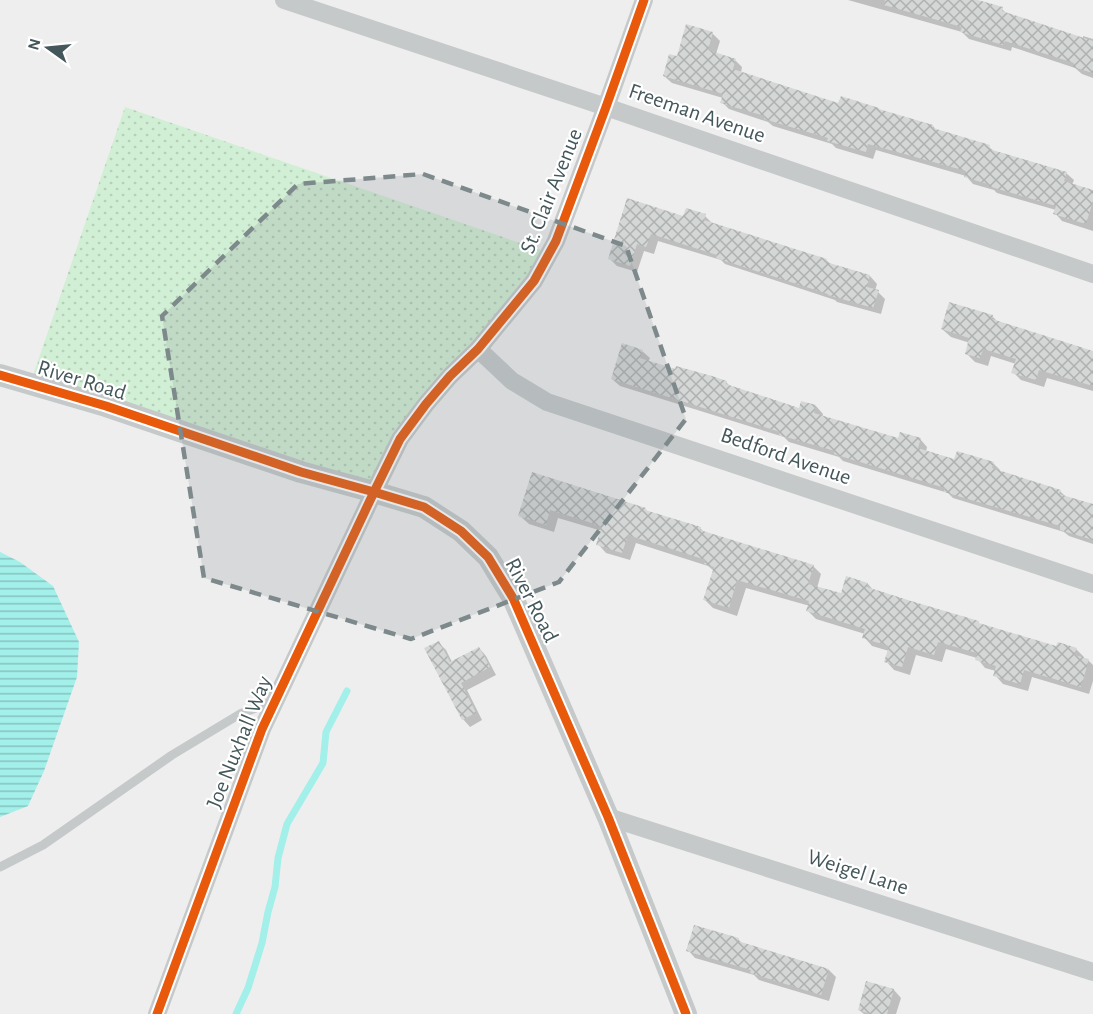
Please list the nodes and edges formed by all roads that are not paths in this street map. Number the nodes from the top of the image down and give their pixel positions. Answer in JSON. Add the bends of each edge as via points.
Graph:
{"nodes":[{"id":1,"x":284,"y":0,"type":"edge"},
{"id":2,"x":644,"y":0,"type":"edge"},
{"id":3,"x":606,"y":107,"type":"junction"},
{"id":4,"x":1093,"y":274,"type":"edge"},
{"id":5,"x":478,"y":349,"type":"junction"},
{"id":6,"x":0,"y":375,"type":"edge"},
{"id":7,"x":374,"y":492,"type":"junction"},
{"id":8,"x":1093,"y":584,"type":"edge"},
{"id":9,"x":275,"y":701,"type":"junction"},
{"id":10,"x":608,"y":817,"type":"junction"},
{"id":11,"x":0,"y":867,"type":"edge"},
{"id":12,"x":1093,"y":972,"type":"edge"},
{"id":13,"x":157,"y":1014,"type":"edge"},
{"id":14,"x":686,"y":1014,"type":"edge"}],
"edges":[{"from":1,"to":3,"type":"street","name":"Freeman Avenue"},
{"from":2,"to":3,"type":"street","name":"St. Clair Avenue"},
{"from":3,"to":4,"type":"street","name":"Freeman Avenue"},
{"from":3,"to":5,"type":"street","name":"St. Clair Avenue","via":[[556,242],[534,280]]},
{"from":5,"to":7,"type":"street","name":"St. Clair Avenue","via":[[413,422]]},
{"from":5,"to":8,"type":"street","name":"Bedford Avenue","via":[[512,381],[547,402]]},
{"from":6,"to":7,"type":"street","name":"River Road"},
{"from":7,"to":9,"type":"street","name":"Joe Nuxhall Way"},
{"from":7,"to":10,"type":"street","name":"River Road","via":[[424,507],[461,531],[488,557],[513,598]]},
{"from":9,"to":11,"type":"lane","via":[[240,714],[172,755],[43,845]]},
{"from":9,"to":13,"type":"street","name":"Joe Nuxhall Way"},
{"from":10,"to":12,"type":"street","name":"Weigel Lane"},
{"from":10,"to":14,"type":"street","name":"River Road"}]}
